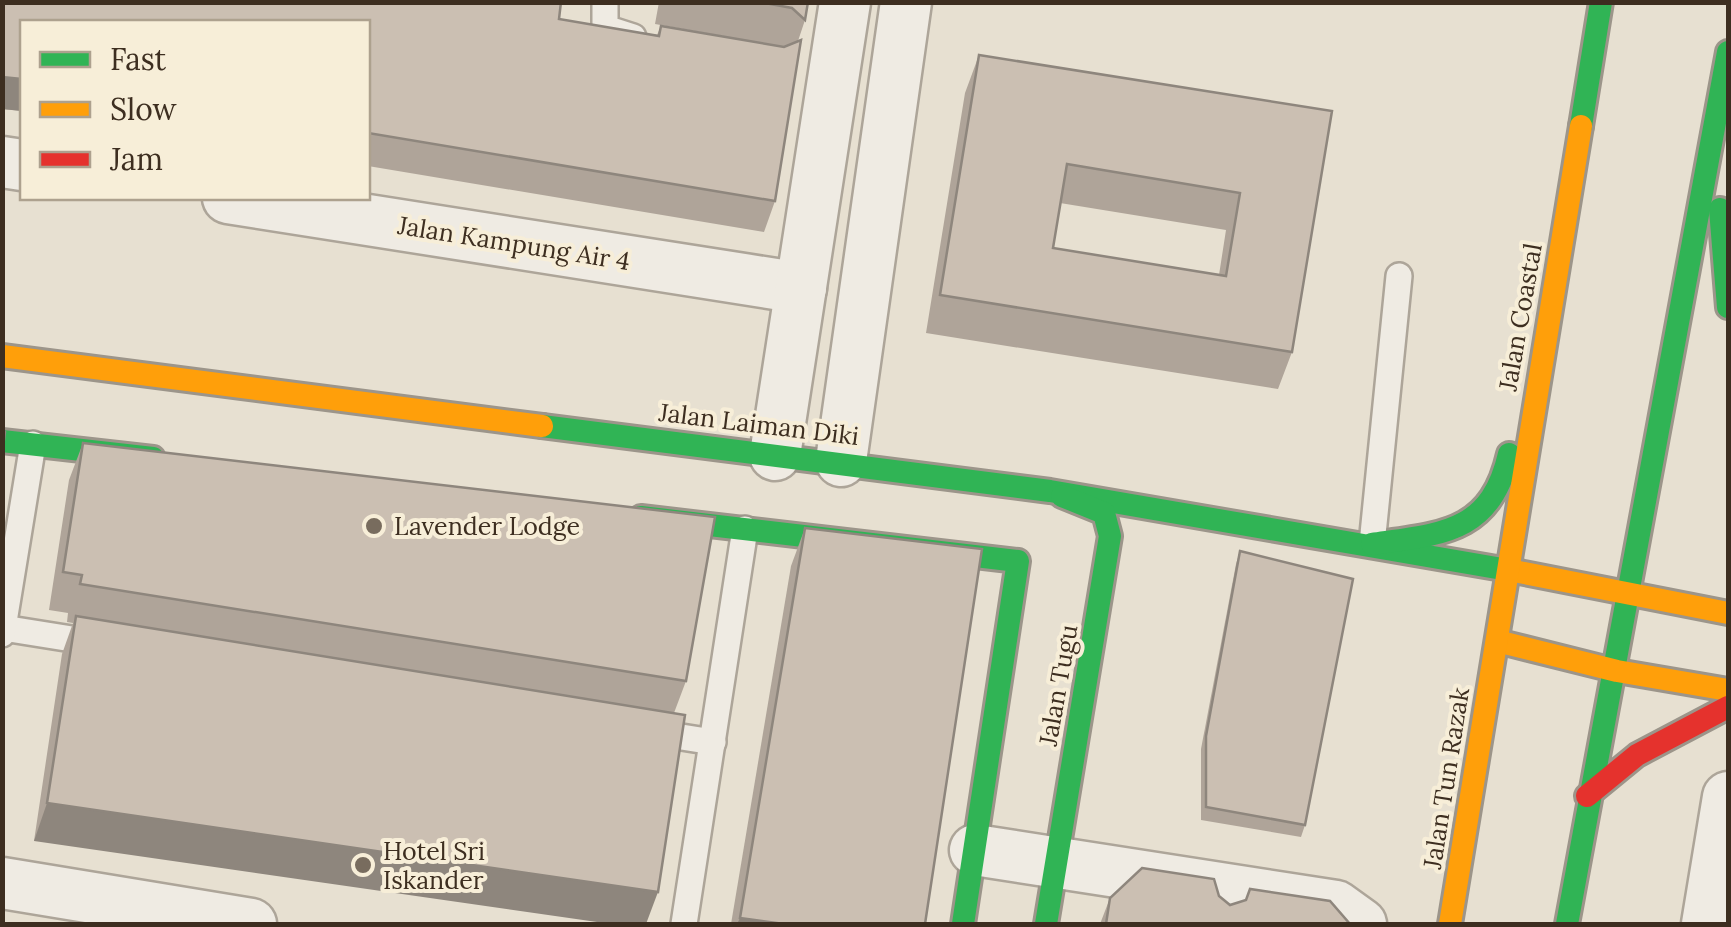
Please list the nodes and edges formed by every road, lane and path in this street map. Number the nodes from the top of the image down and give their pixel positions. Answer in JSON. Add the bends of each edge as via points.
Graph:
{"nodes":[{"id":1,"x":605,"y":2,"type":"edge"},
{"id":2,"x":845,"y":2,"type":"edge"},
{"id":3,"x":906,"y":2,"type":"edge"},
{"id":4,"x":1600,"y":2,"type":"edge"},
{"id":5,"x":651,"y":40,"type":"edge"},
{"id":6,"x":1728,"y":52,"type":"edge"},
{"id":7,"x":1728,"y":71,"type":"edge"},
{"id":8,"x":241,"y":200,"type":"edge"},
{"id":9,"x":1399,"y":276,"type":"dead end"},
{"id":10,"x":801,"y":288,"type":"junction"},
{"id":11,"x":1728,"y":308,"type":"edge"},
{"id":12,"x":1548,"y":312,"type":"junction"},
{"id":13,"x":2,"y":356,"type":"edge"},
{"id":14,"x":2,"y":440,"type":"edge"},
{"id":15,"x":33,"y":444,"type":"junction"},
{"id":16,"x":774,"y":455,"type":"junction"},
{"id":17,"x":172,"y":460,"type":"edge"},
{"id":18,"x":842,"y":461,"type":"junction"},
{"id":19,"x":1050,"y":491,"type":"junction"},
{"id":20,"x":626,"y":515,"type":"edge"},
{"id":21,"x":745,"y":529,"type":"junction"},
{"id":22,"x":1372,"y":544,"type":"junction"},
{"id":23,"x":1506,"y":569,"type":"junction"},
{"id":24,"x":1628,"y":596,"type":"junction"},
{"id":25,"x":1728,"y":613,"type":"edge"},
{"id":26,"x":3,"y":631,"type":"edge"},
{"id":27,"x":1496,"y":641,"type":"junction"},
{"id":28,"x":122,"y":647,"type":"edge"},
{"id":29,"x":1616,"y":672,"type":"junction"},
{"id":30,"x":1728,"y":690,"type":"edge"},
{"id":31,"x":1728,"y":707,"type":"edge"},
{"id":32,"x":634,"y":729,"type":"edge"},
{"id":33,"x":713,"y":742,"type":"junction"},
{"id":34,"x":1587,"y":796,"type":"junction"},
{"id":35,"x":1728,"y":797,"type":"edge"},
{"id":36,"x":975,"y":850,"type":"junction"},
{"id":37,"x":1056,"y":862,"type":"junction"},
{"id":38,"x":1722,"y":863,"type":"edge"},
{"id":39,"x":2,"y":883,"type":"edge"},
{"id":40,"x":251,"y":924,"type":"edge"},
{"id":41,"x":684,"y":924,"type":"edge"},
{"id":42,"x":963,"y":924,"type":"edge"},
{"id":43,"x":1046,"y":924,"type":"edge"},
{"id":44,"x":1361,"y":924,"type":"edge"},
{"id":45,"x":1450,"y":924,"type":"edge"},
{"id":46,"x":1567,"y":924,"type":"edge"},
{"id":47,"x":1707,"y":924,"type":"edge"}],
"edges":[{"from":1,"to":5,"type":"lane","via":[[606,28]]},
{"from":2,"to":10,"type":"street"},
{"from":3,"to":18,"type":"street"},
{"from":4,"to":12,"type":"main road","name":"Jalan Coastal"},
{"from":6,"to":24,"type":"main road"},
{"from":7,"to":11,"type":"main road","via":[[1718,228]]},
{"from":8,"to":10,"type":"street","name":"Jalan Kampung Air 4"},
{"from":9,"to":22,"type":"lane"},
{"from":10,"to":16,"type":"street"},
{"from":12,"to":22,"type":"main road","via":[[1498,493],[1486,509],[1441,532]]},
{"from":12,"to":23,"type":"main road","name":"Jalan Coastal"},
{"from":13,"to":16,"type":"main road","name":"Jalan Laiman Diki"},
{"from":14,"to":15,"type":"main road"},
{"from":15,"to":17,"type":"main road"},
{"from":15,"to":26,"type":"lane"},
{"from":16,"to":18,"type":"main road","name":"Jalan Laiman Diki"},
{"from":18,"to":19,"type":"main road","name":"Jalan Laiman Diki"},
{"from":19,"to":22,"type":"main road","name":"Jalan Laiman Diki"},
{"from":19,"to":37,"type":"main road","name":"Jalan Tugu","via":[[1104,513],[1110,536]]},
{"from":20,"to":21,"type":"main road"},
{"from":21,"to":33,"type":"lane"},
{"from":21,"to":36,"type":"main road","via":[[1018,561]]},
{"from":22,"to":23,"type":"main road","name":"Jalan Laiman Diki"},
{"from":23,"to":24,"type":"main road","name":"Jalan Laiman Diki"},
{"from":23,"to":27,"type":"main road","name":"Jalan Coastal"},
{"from":24,"to":25,"type":"main road","name":"Jalan Laiman Diki"},
{"from":24,"to":29,"type":"main road"},
{"from":26,"to":28,"type":"lane"},
{"from":27,"to":29,"type":"main road"},
{"from":27,"to":45,"type":"main road","name":"Jalan Tun Razak"},
{"from":29,"to":30,"type":"main road"},
{"from":29,"to":34,"type":"main road"},
{"from":31,"to":34,"type":"main road","via":[[1637,754]]},
{"from":32,"to":33,"type":"lane"},
{"from":33,"to":41,"type":"lane"},
{"from":34,"to":46,"type":"main road"},
{"from":35,"to":38,"type":"street"},
{"from":36,"to":37,"type":"street"},
{"from":36,"to":42,"type":"main road"},
{"from":37,"to":43,"type":"main road","name":"Jalan Tugu"},
{"from":37,"to":44,"type":"street","via":[[1225,899],[1336,906]]},
{"from":38,"to":47,"type":"street"},
{"from":39,"to":40,"type":"street"}]}
